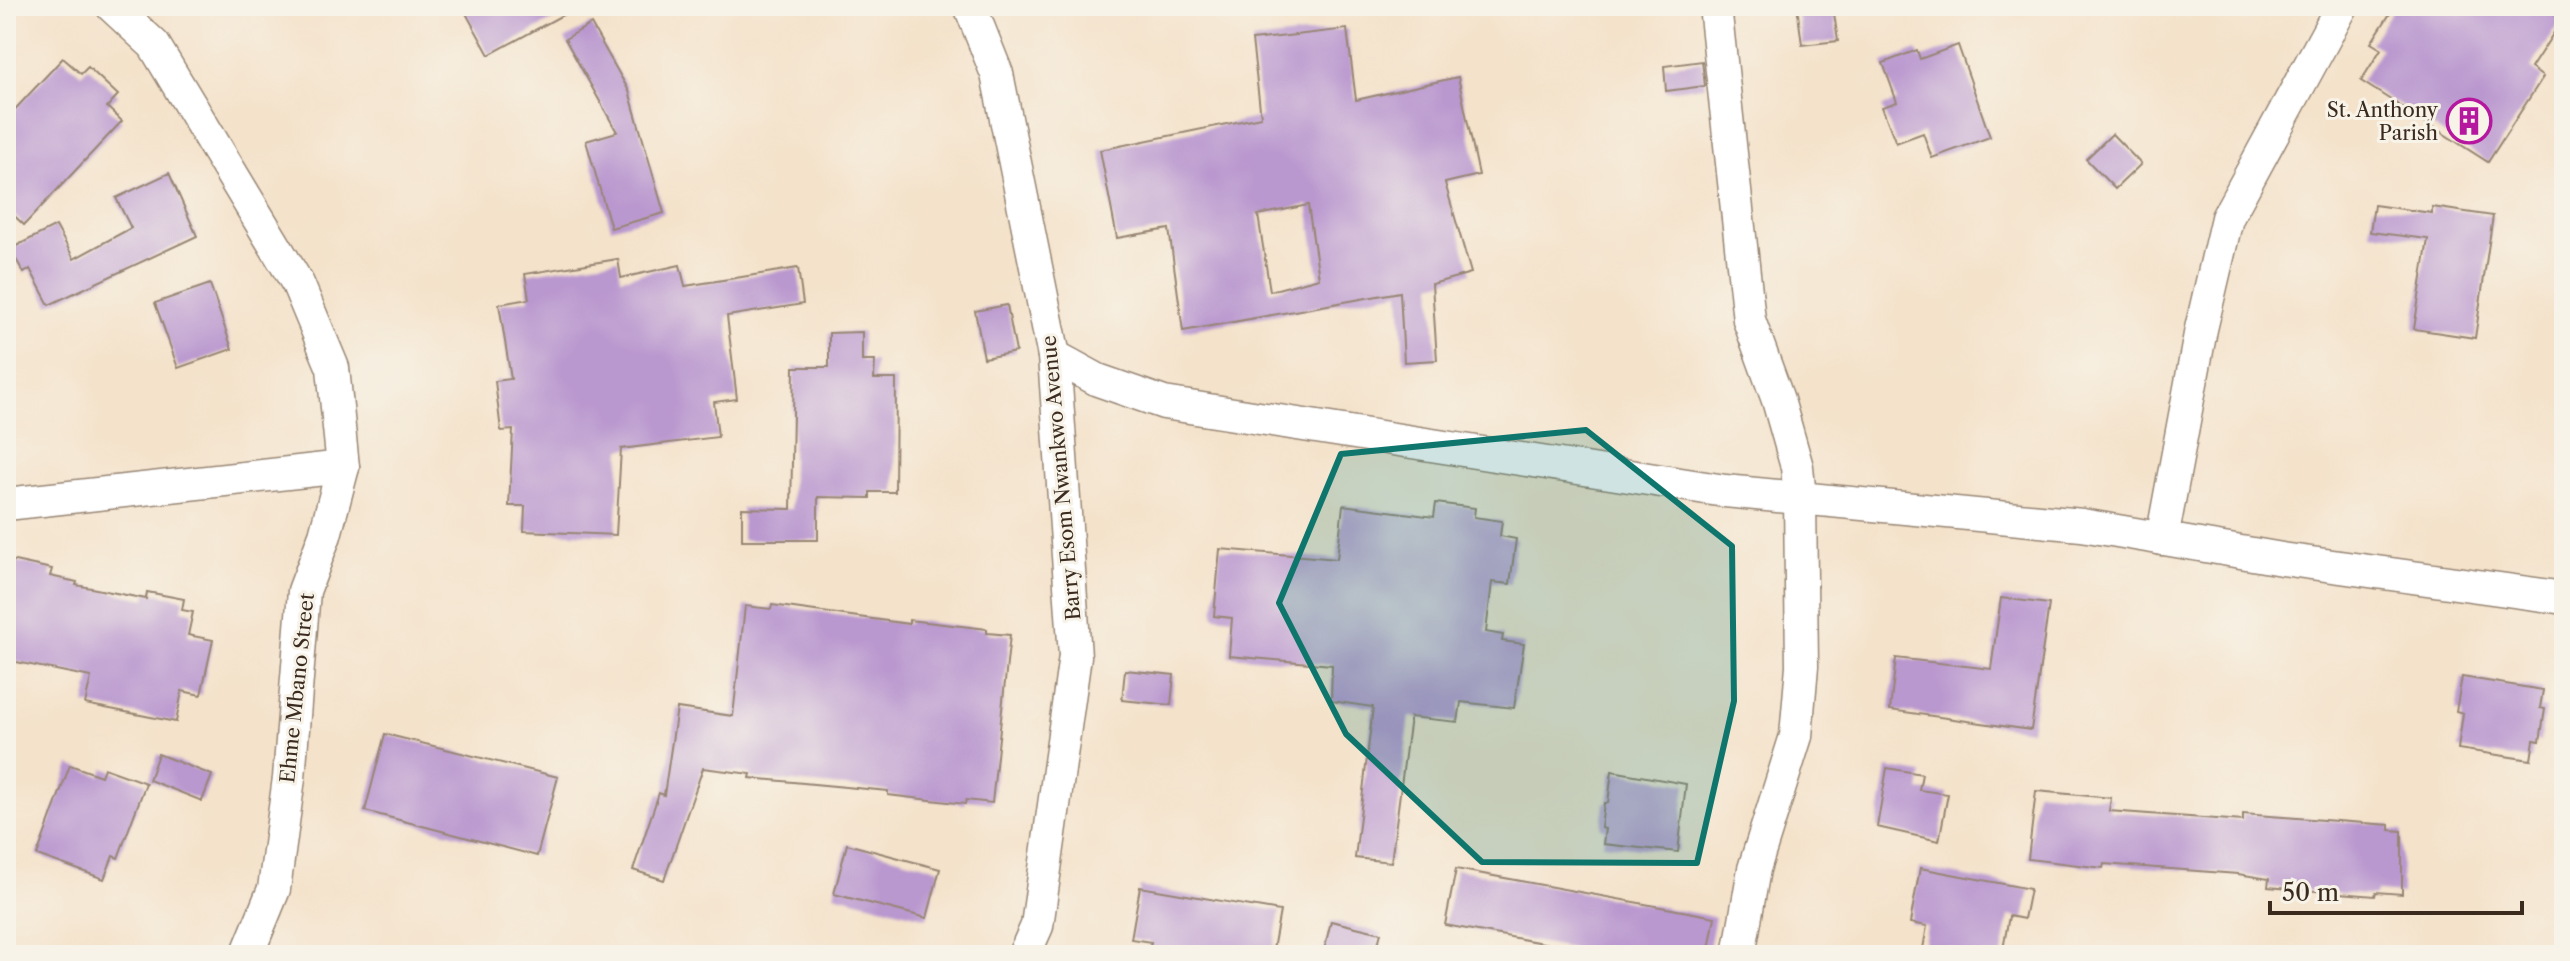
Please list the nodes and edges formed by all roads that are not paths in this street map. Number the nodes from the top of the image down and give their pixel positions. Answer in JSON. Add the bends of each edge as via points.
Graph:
{"nodes":[{"id":1,"x":112,"y":6,"type":"edge"},
{"id":2,"x":970,"y":6,"type":"edge"},
{"id":3,"x":1715,"y":6,"type":"edge"},
{"id":4,"x":2342,"y":6,"type":"edge"},
{"id":5,"x":1054,"y":356,"type":"junction"},
{"id":6,"x":343,"y":467,"type":"junction"},
{"id":7,"x":1800,"y":498,"type":"junction"},
{"id":8,"x":6,"y":504,"type":"edge"},
{"id":9,"x":2162,"y":539,"type":"junction"},
{"id":10,"x":2555,"y":593,"type":"edge"},
{"id":11,"x":247,"y":955,"type":"edge"},
{"id":12,"x":1024,"y":955,"type":"edge"},
{"id":13,"x":1739,"y":955,"type":"edge"}],
"edges":[{"from":1,"to":6,"type":"street","name":"Ehme Mbano Street","via":[[154,45],[298,284],[333,368]]},
{"from":2,"to":5,"type":"street","name":"Barry Esom Nwankwo Avenue","via":[[997,74]]},
{"from":3,"to":7,"type":"street","via":[[1749,320],[1778,400]]},
{"from":4,"to":9,"type":"street","via":[[2227,218]]},
{"from":5,"to":7,"type":"street","via":[[1098,380],[1164,403],[1725,491]]},
{"from":5,"to":12,"type":"street","name":"Barry Esom Nwankwo Avenue","via":[[1075,656],[1037,926]]},
{"from":6,"to":8,"type":"street"},
{"from":6,"to":11,"type":"street","name":"Ehme Mbano Street","via":[[304,591],[274,889]]},
{"from":7,"to":9,"type":"street","via":[[2038,520]]},
{"from":7,"to":13,"type":"street","via":[[1802,666],[1796,736],[1754,869]]},
{"from":9,"to":10,"type":"street"}]}
